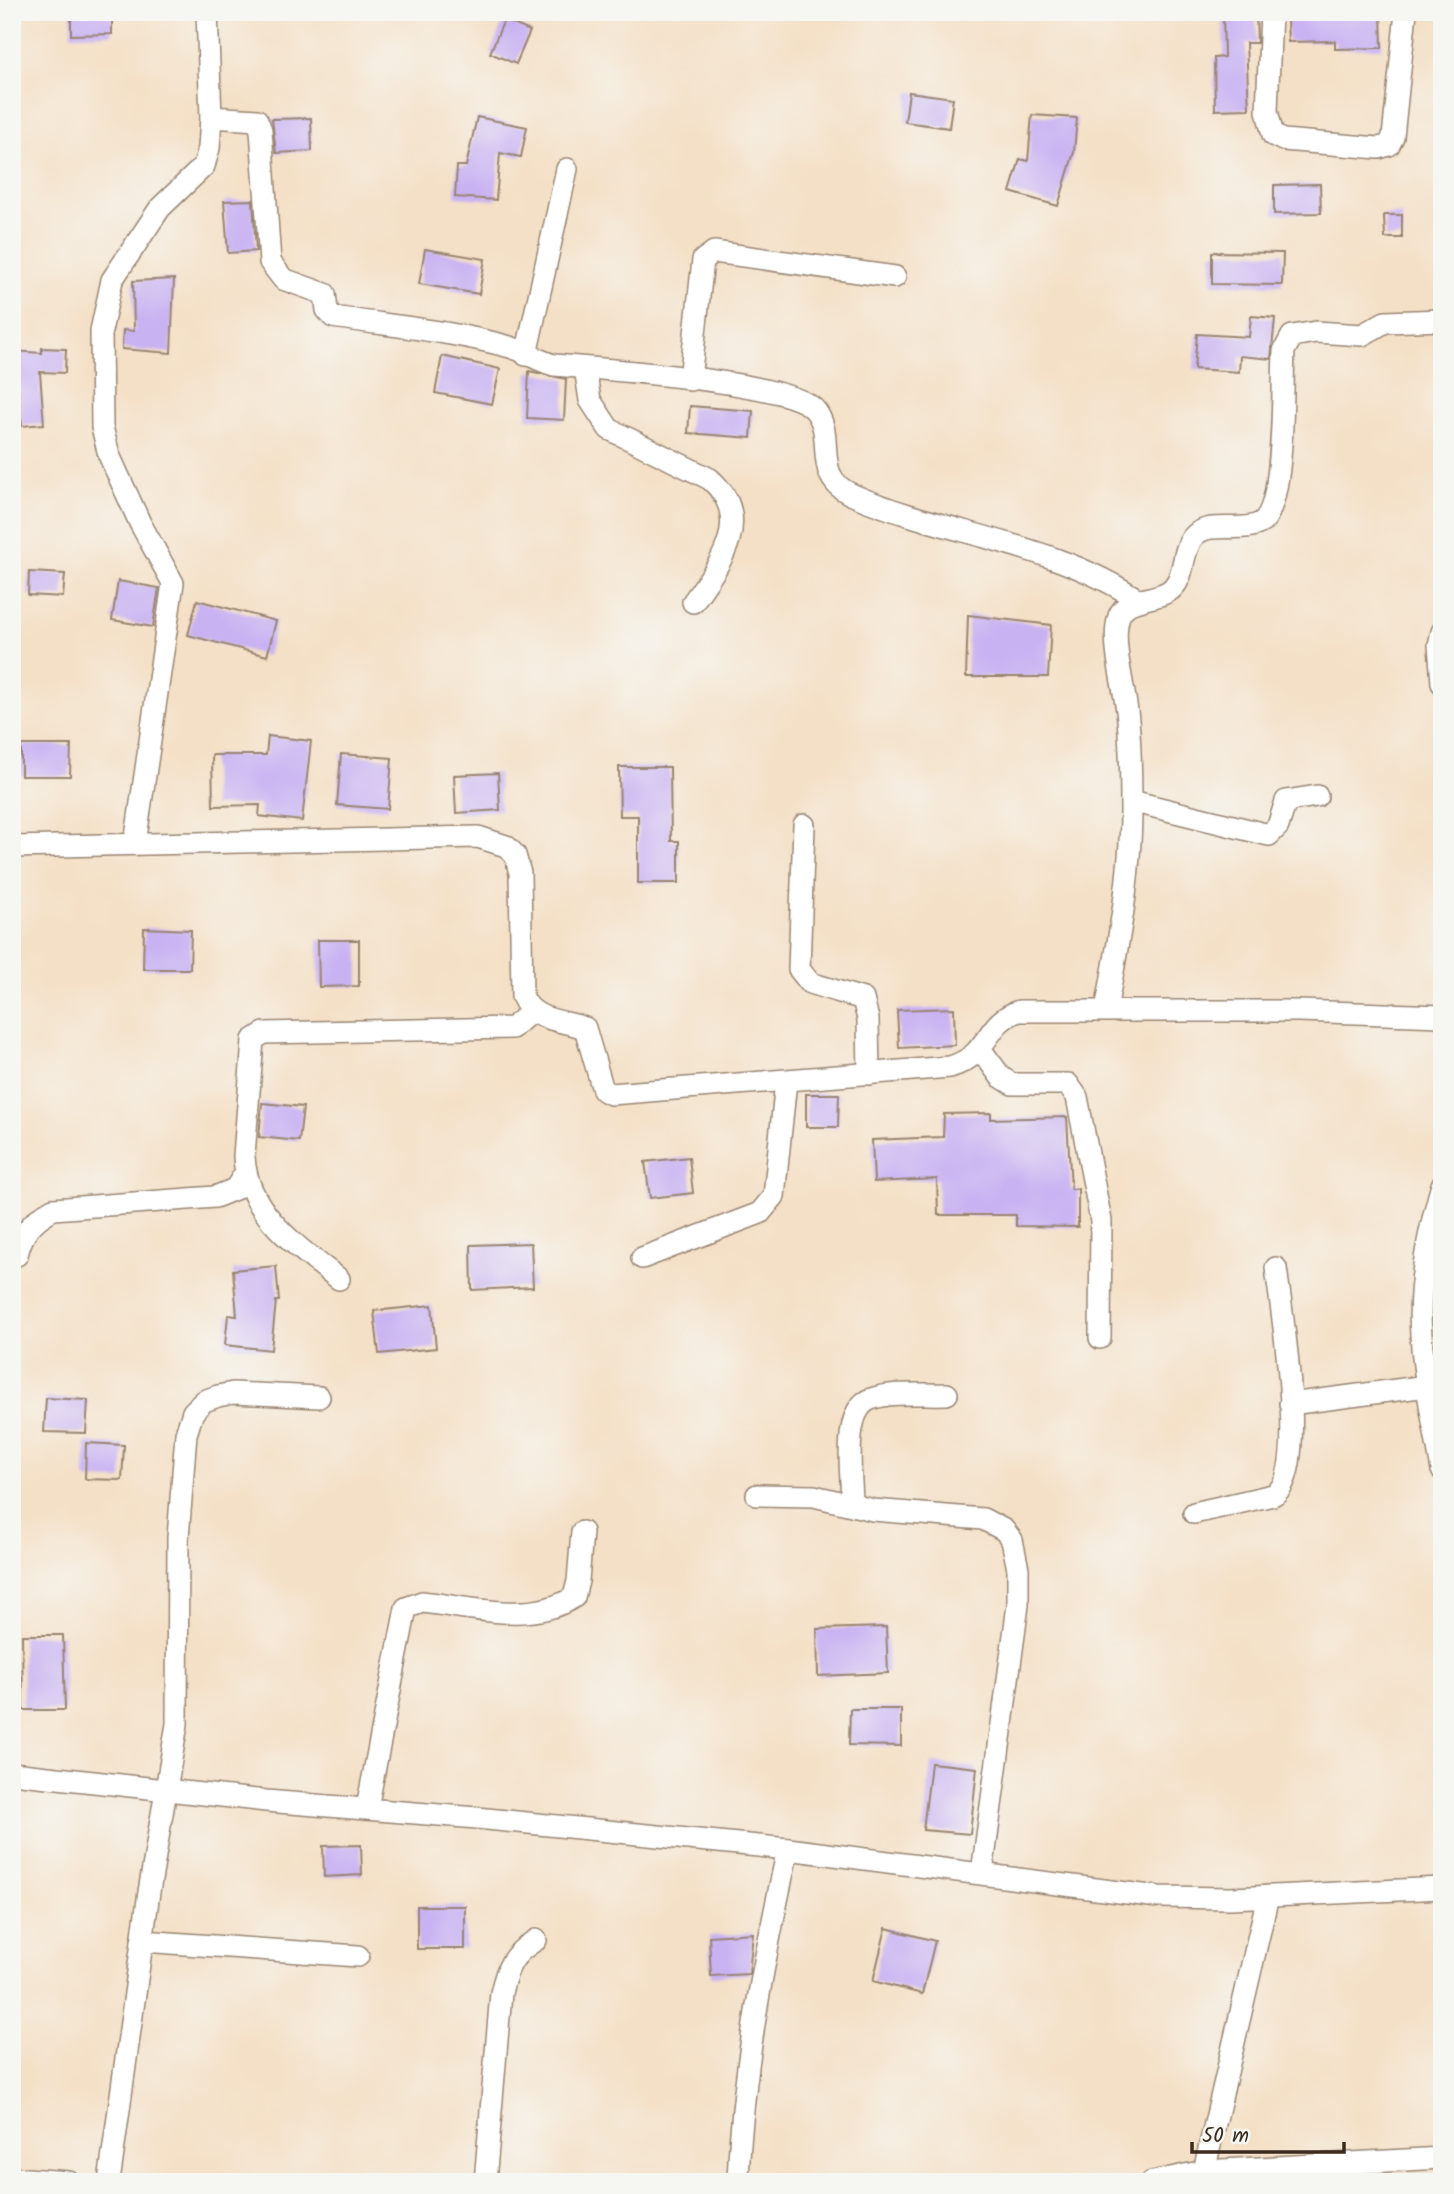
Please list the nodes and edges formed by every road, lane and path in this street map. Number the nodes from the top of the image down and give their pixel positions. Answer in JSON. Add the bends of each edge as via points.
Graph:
{"nodes":[{"id":1,"x":207,"y":12,"type":"edge"},
{"id":2,"x":1271,"y":12,"type":"edge"},
{"id":3,"x":1406,"y":12,"type":"edge"},
{"id":4,"x":211,"y":117,"type":"junction"},
{"id":5,"x":568,"y":169,"type":"dead end"},
{"id":6,"x":895,"y":277,"type":"dead end"},
{"id":7,"x":1442,"y":320,"type":"edge"},
{"id":8,"x":526,"y":355,"type":"junction"},
{"id":9,"x":585,"y":368,"type":"junction"},
{"id":10,"x":690,"y":380,"type":"junction"},
{"id":11,"x":1140,"y":601,"type":"junction"},
{"id":12,"x":694,"y":602,"type":"dead end"},
{"id":13,"x":1442,"y":632,"type":"edge"},
{"id":14,"x":1442,"y":683,"type":"edge"},
{"id":15,"x":1317,"y":796,"type":"dead end"},
{"id":16,"x":1131,"y":801,"type":"junction"},
{"id":17,"x":804,"y":825,"type":"dead end"},
{"id":18,"x":135,"y":844,"type":"junction"},
{"id":19,"x":12,"y":847,"type":"edge"},
{"id":20,"x":1106,"y":1010,"type":"junction"},
{"id":21,"x":531,"y":1012,"type":"junction"},
{"id":22,"x":1442,"y":1016,"type":"edge"},
{"id":23,"x":981,"y":1050,"type":"junction"},
{"id":24,"x":869,"y":1074,"type":"junction"},
{"id":25,"x":786,"y":1081,"type":"junction"},
{"id":26,"x":246,"y":1172,"type":"junction"},
{"id":27,"x":1441,"y":1192,"type":"edge"},
{"id":28,"x":17,"y":1255,"type":"dead end"},
{"id":29,"x":642,"y":1258,"type":"dead end"},
{"id":30,"x":1276,"y":1268,"type":"dead end"},
{"id":31,"x":339,"y":1279,"type":"dead end"},
{"id":32,"x":1100,"y":1338,"type":"dead end"},
{"id":33,"x":1431,"y":1375,"type":"edge"},
{"id":34,"x":947,"y":1394,"type":"dead end"},
{"id":35,"x":319,"y":1397,"type":"dead end"},
{"id":36,"x":1290,"y":1404,"type":"junction"},
{"id":37,"x":1442,"y":1470,"type":"edge"},
{"id":38,"x":757,"y":1495,"type":"dead end"},
{"id":39,"x":852,"y":1504,"type":"junction"},
{"id":40,"x":1194,"y":1513,"type":"dead end"},
{"id":41,"x":582,"y":1532,"type":"dead end"},
{"id":42,"x":12,"y":1773,"type":"edge"},
{"id":43,"x":166,"y":1790,"type":"junction"},
{"id":44,"x":367,"y":1808,"type":"junction"},
{"id":45,"x":788,"y":1849,"type":"junction"},
{"id":46,"x":982,"y":1873,"type":"junction"},
{"id":47,"x":1442,"y":1888,"type":"edge"},
{"id":48,"x":1268,"y":1896,"type":"junction"},
{"id":49,"x":536,"y":1940,"type":"dead end"},
{"id":50,"x":142,"y":1941,"type":"junction"},
{"id":51,"x":358,"y":1956,"type":"dead end"},
{"id":52,"x":1442,"y":2158,"type":"edge"},
{"id":53,"x":1204,"y":2171,"type":"junction"},
{"id":54,"x":12,"y":2178,"type":"edge"},
{"id":55,"x":738,"y":2178,"type":"dead end"},
{"id":56,"x":69,"y":2182,"type":"edge"},
{"id":57,"x":109,"y":2182,"type":"edge"},
{"id":58,"x":485,"y":2182,"type":"edge"},
{"id":59,"x":1153,"y":2182,"type":"edge"}],
"edges":[{"from":1,"to":4,"type":"street"},
{"from":2,"to":3,"type":"street","via":[[1267,111],[1273,135],[1283,140],[1379,148],[1394,137]]},
{"from":4,"to":8,"type":"street","via":[[257,120],[270,262],[283,279],[325,294],[330,316],[508,346]]},
{"from":4,"to":18,"type":"street","via":[[204,166],[160,208],[112,280],[100,331],[102,427],[109,455],[173,583]]},
{"from":5,"to":8,"type":"street"},
{"from":6,"to":10,"type":"street","via":[[714,252],[703,260]]},
{"from":7,"to":11,"type":"street","via":[[1385,322],[1362,335],[1316,332],[1292,337],[1284,351],[1281,459],[1267,515],[1260,523],[1198,532],[1189,541],[1175,585]]},
{"from":8,"to":9,"type":"street","via":[[554,365]]},
{"from":9,"to":10,"type":"street"},
{"from":9,"to":12,"type":"street","via":[[590,400],[609,429],[710,479],[723,490],[730,512],[728,548]]},
{"from":10,"to":11,"type":"street","via":[[772,391],[813,408],[821,420],[829,474],[845,491],[1071,563]]},
{"from":11,"to":16,"type":"street","via":[[1124,608],[1116,631],[1128,721]]},
{"from":13,"to":14,"type":"street","via":[[1438,665]]},
{"from":15,"to":16,"type":"street","via":[[1286,801],[1278,826],[1269,835]]},
{"from":16,"to":20,"type":"street","via":[[1125,884]]},
{"from":17,"to":24,"type":"street","via":[[799,969],[810,983],[863,999],[869,1019]]},
{"from":18,"to":19,"type":"street"},
{"from":18,"to":21,"type":"street","via":[[493,840],[515,855],[520,873],[522,996]]},
{"from":20,"to":22,"type":"street"},
{"from":20,"to":23,"type":"street","via":[[1018,1011],[1001,1020]]},
{"from":21,"to":25,"type":"street","via":[[585,1028],[603,1090],[611,1094]]},
{"from":21,"to":26,"type":"street","via":[[512,1028],[257,1036],[250,1052]]},
{"from":23,"to":24,"type":"street","via":[[967,1062],[950,1067]]},
{"from":23,"to":32,"type":"street","via":[[1006,1081],[1022,1086],[1068,1084],[1077,1097],[1101,1221]]},
{"from":24,"to":25,"type":"street"},
{"from":25,"to":29,"type":"street","via":[[777,1183],[768,1206]]},
{"from":26,"to":28,"type":"street","via":[[235,1189],[215,1197],[53,1209],[25,1231]]},
{"from":26,"to":31,"type":"street","via":[[278,1230]]},
{"from":27,"to":33,"type":"street","via":[[1421,1299]]},
{"from":30,"to":36,"type":"street"},
{"from":33,"to":36,"type":"street"},
{"from":33,"to":37,"type":"street"},
{"from":34,"to":39,"type":"street","via":[[886,1396],[862,1404],[852,1420]]},
{"from":35,"to":43,"type":"street","via":[[233,1393],[204,1401],[193,1412],[186,1434],[178,1538],[177,1724]]},
{"from":36,"to":40,"type":"street","via":[[1290,1472],[1281,1491]]},
{"from":38,"to":39,"type":"street","via":[[814,1496]]},
{"from":39,"to":46,"type":"street","via":[[873,1510],[983,1519],[1004,1530],[1017,1553],[1018,1605]]},
{"from":41,"to":44,"type":"street","via":[[574,1597],[563,1604],[533,1611],[422,1602],[406,1608]]},
{"from":42,"to":43,"type":"street"},
{"from":43,"to":44,"type":"street"},
{"from":43,"to":50,"type":"street"},
{"from":44,"to":45,"type":"street"},
{"from":45,"to":46,"type":"street"},
{"from":45,"to":55,"type":"street","via":[[749,2048]]},
{"from":46,"to":48,"type":"street","via":[[1158,1897]]},
{"from":47,"to":48,"type":"street"},
{"from":48,"to":53,"type":"street"},
{"from":49,"to":58,"type":"street","via":[[518,1950],[508,1964],[501,1993]]},
{"from":50,"to":51,"type":"street"},
{"from":50,"to":57,"type":"street"},
{"from":52,"to":53,"type":"street"},
{"from":53,"to":59,"type":"street"},
{"from":54,"to":56,"type":"street"}]}
